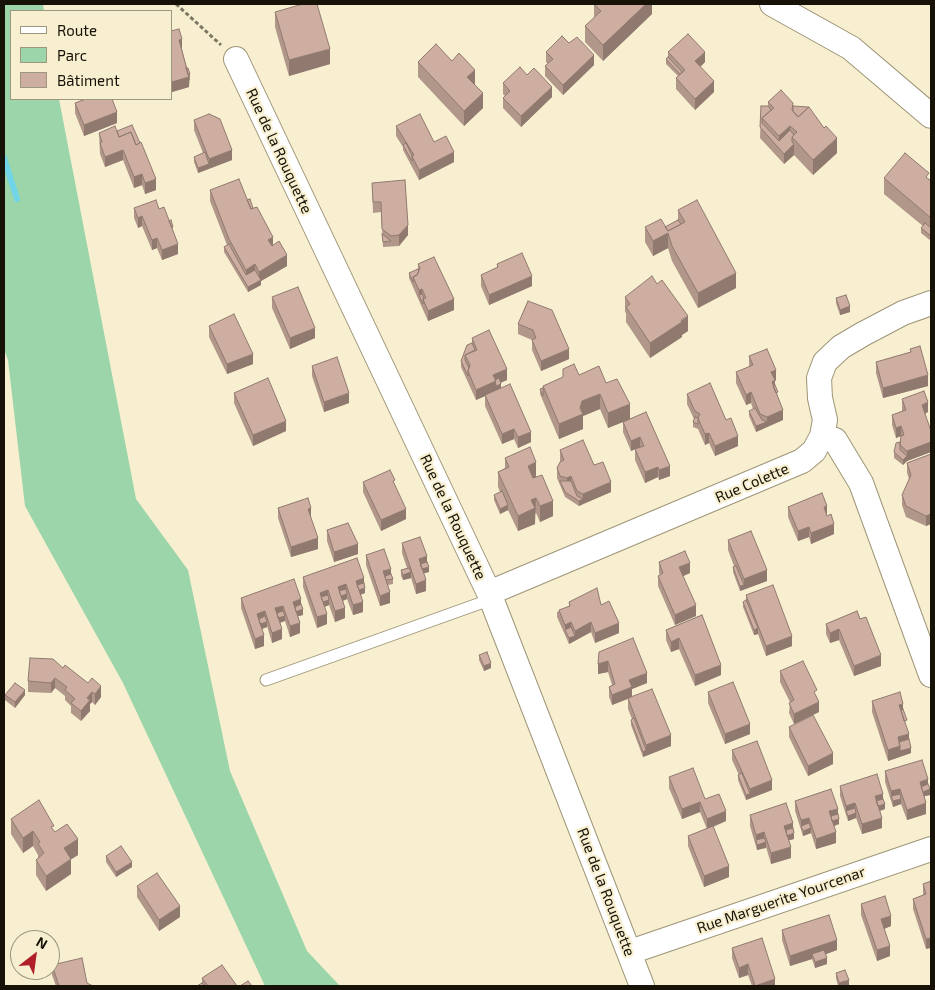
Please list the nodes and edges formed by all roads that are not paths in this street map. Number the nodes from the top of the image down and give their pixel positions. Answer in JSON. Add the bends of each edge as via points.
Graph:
{"nodes":[{"id":1,"x":772,"y":4,"type":"edge"},
{"id":2,"x":236,"y":59,"type":"road end"},
{"id":3,"x":931,"y":116,"type":"edge"},
{"id":4,"x":931,"y":304,"type":"edge"},
{"id":5,"x":822,"y":436,"type":"junction"},
{"id":6,"x":490,"y":596,"type":"junction"},
{"id":7,"x":931,"y":675,"type":"edge"},
{"id":8,"x":266,"y":680,"type":"dead end"},
{"id":9,"x":931,"y":848,"type":"edge"},
{"id":10,"x":630,"y":952,"type":"junction"},
{"id":11,"x":642,"y":986,"type":"edge"}],
"edges":[{"from":1,"to":3,"type":"street","via":[[851,48]]},
{"from":2,"to":6,"type":"street","name":"Rue de la Rouquette"},
{"from":4,"to":5,"type":"street","via":[[903,313],[863,334],[841,347],[826,362],[819,378],[825,420]]},
{"from":5,"to":6,"type":"street","name":"Rue Colette","via":[[814,451],[802,462]]},
{"from":5,"to":7,"type":"street","via":[[835,440],[861,483]]},
{"from":6,"to":8,"type":"lane"},
{"from":6,"to":10,"type":"street","name":"Rue de la Rouquette"},
{"from":9,"to":10,"type":"street","name":"Rue Marguerite Yourcenar"},
{"from":10,"to":11,"type":"street","name":"Rue de la Rouquette"}]}
